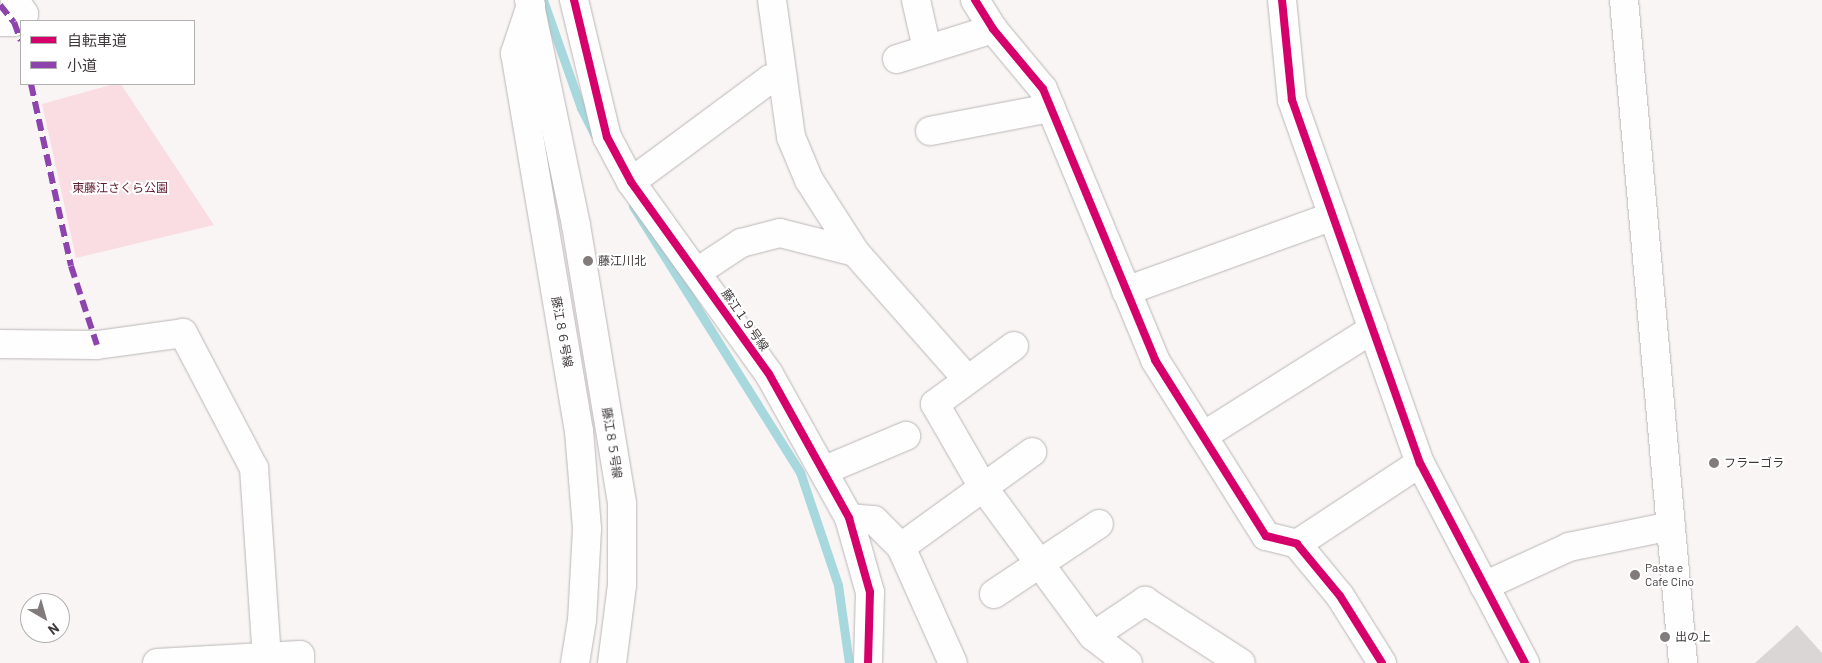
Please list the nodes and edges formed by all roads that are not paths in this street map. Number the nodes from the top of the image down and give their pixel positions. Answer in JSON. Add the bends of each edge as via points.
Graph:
{"nodes":[{"id":1,"x":15,"y":0,"type":"edge"},
{"id":2,"x":574,"y":0,"type":"edge"},
{"id":3,"x":772,"y":0,"type":"edge"},
{"id":4,"x":916,"y":0,"type":"edge"},
{"id":5,"x":975,"y":0,"type":"edge"},
{"id":6,"x":1282,"y":0,"type":"edge"},
{"id":7,"x":1624,"y":0,"type":"edge"},
{"id":8,"x":530,"y":2,"type":"edge"},
{"id":9,"x":0,"y":22,"type":"edge"},
{"id":10,"x":993,"y":29,"type":"junction"},
{"id":11,"x":927,"y":49,"type":"junction"},
{"id":12,"x":897,"y":59,"type":"dead end"},
{"id":13,"x":782,"y":75,"type":"junction"},
{"id":14,"x":1051,"y":108,"type":"junction"},
{"id":15,"x":930,"y":131,"type":"dead end"},
{"id":16,"x":631,"y":182,"type":"junction"},
{"id":17,"x":1333,"y":216,"type":"junction"},
{"id":18,"x":855,"y":252,"type":"junction"},
{"id":19,"x":696,"y":272,"type":"junction"},
{"id":20,"x":1126,"y":291,"type":"junction"},
{"id":21,"x":1373,"y":329,"type":"junction"},
{"id":22,"x":0,"y":344,"type":"edge"},
{"id":23,"x":1014,"y":346,"type":"dead end"},
{"id":24,"x":967,"y":379,"type":"junction"},
{"id":25,"x":906,"y":436,"type":"dead end"},
{"id":26,"x":1203,"y":436,"type":"junction"},
{"id":27,"x":1032,"y":452,"type":"dead end"},
{"id":28,"x":1420,"y":463,"type":"junction"},
{"id":29,"x":825,"y":470,"type":"junction"},
{"id":30,"x":983,"y":487,"type":"junction"},
{"id":31,"x":849,"y":518,"type":"junction"},
{"id":32,"x":1098,"y":524,"type":"dead end"},
{"id":33,"x":1671,"y":526,"type":"junction"},
{"id":34,"x":1297,"y":544,"type":"junction"},
{"id":35,"x":902,"y":547,"type":"junction"},
{"id":36,"x":1040,"y":565,"type":"junction"},
{"id":37,"x":1484,"y":586,"type":"junction"},
{"id":38,"x":994,"y":594,"type":"dead end"},
{"id":39,"x":1092,"y":636,"type":"junction"},
{"id":40,"x":267,"y":657,"type":"junction"},
{"id":41,"x":614,"y":660,"type":"edge"},
{"id":42,"x":157,"y":663,"type":"edge"},
{"id":43,"x":300,"y":663,"type":"edge"},
{"id":44,"x":575,"y":663,"type":"edge"},
{"id":45,"x":868,"y":663,"type":"edge"},
{"id":46,"x":953,"y":663,"type":"edge"},
{"id":47,"x":1128,"y":663,"type":"edge"},
{"id":48,"x":1241,"y":663,"type":"edge"},
{"id":49,"x":1382,"y":663,"type":"edge"},
{"id":50,"x":1525,"y":663,"type":"edge"},
{"id":51,"x":1682,"y":663,"type":"edge"}],
"edges":[{"from":1,"to":9,"type":"street","via":[[24,14],[14,22]]},
{"from":2,"to":16,"type":"street","name":"藤江１９号線","via":[[607,137]]},
{"from":3,"to":13,"type":"street"},
{"from":4,"to":11,"type":"street"},
{"from":5,"to":10,"type":"street"},
{"from":6,"to":17,"type":"street","via":[[1292,100]]},
{"from":7,"to":33,"type":"street"},
{"from":8,"to":41,"type":"street","name":"藤江８５号線","via":[[576,225],[622,504],[622,585]]},
{"from":8,"to":44,"type":"street","name":"藤江８６号線","via":[[515,53],[579,431],[587,529],[582,620]]},
{"from":10,"to":11,"type":"street"},
{"from":10,"to":14,"type":"street","via":[[1043,89]]},
{"from":11,"to":12,"type":"street"},
{"from":13,"to":16,"type":"street","via":[[770,79]]},
{"from":13,"to":18,"type":"street","via":[[791,137],[809,180]]},
{"from":14,"to":15,"type":"street"},
{"from":14,"to":20,"type":"street"},
{"from":16,"to":19,"type":"street","name":"藤江１９号線"},
{"from":17,"to":20,"type":"street"},
{"from":17,"to":21,"type":"street"},
{"from":18,"to":19,"type":"street","via":[[780,233],[741,243]]},
{"from":18,"to":24,"type":"street"},
{"from":19,"to":29,"type":"street","name":"藤江１９号線","via":[[769,374]]},
{"from":20,"to":26,"type":"street","via":[[1155,360]]},
{"from":21,"to":26,"type":"street"},
{"from":21,"to":28,"type":"street"},
{"from":22,"to":40,"type":"street","via":[[97,345],[183,333],[254,468]]},
{"from":23,"to":24,"type":"street"},
{"from":24,"to":30,"type":"street","via":[[935,404]]},
{"from":25,"to":29,"type":"street"},
{"from":26,"to":34,"type":"street","via":[[1266,536]]},
{"from":27,"to":30,"type":"street"},
{"from":28,"to":34,"type":"street"},
{"from":28,"to":37,"type":"street"},
{"from":29,"to":31,"type":"street","name":"藤江１９号線"},
{"from":30,"to":35,"type":"street"},
{"from":30,"to":36,"type":"street"},
{"from":31,"to":35,"type":"street","via":[[874,520]]},
{"from":31,"to":45,"type":"street","name":"藤江１９号線","via":[[870,592]]},
{"from":32,"to":36,"type":"street"},
{"from":33,"to":37,"type":"street","via":[[1569,547]]},
{"from":33,"to":51,"type":"street"},
{"from":34,"to":49,"type":"street","via":[[1340,596]]},
{"from":35,"to":46,"type":"street"},
{"from":36,"to":38,"type":"street"},
{"from":36,"to":39,"type":"street"},
{"from":37,"to":50,"type":"street"},
{"from":39,"to":47,"type":"street"},
{"from":39,"to":48,"type":"street","via":[[1145,601]]},
{"from":40,"to":42,"type":"street"},
{"from":40,"to":43,"type":"street","via":[[300,655]]}]}
